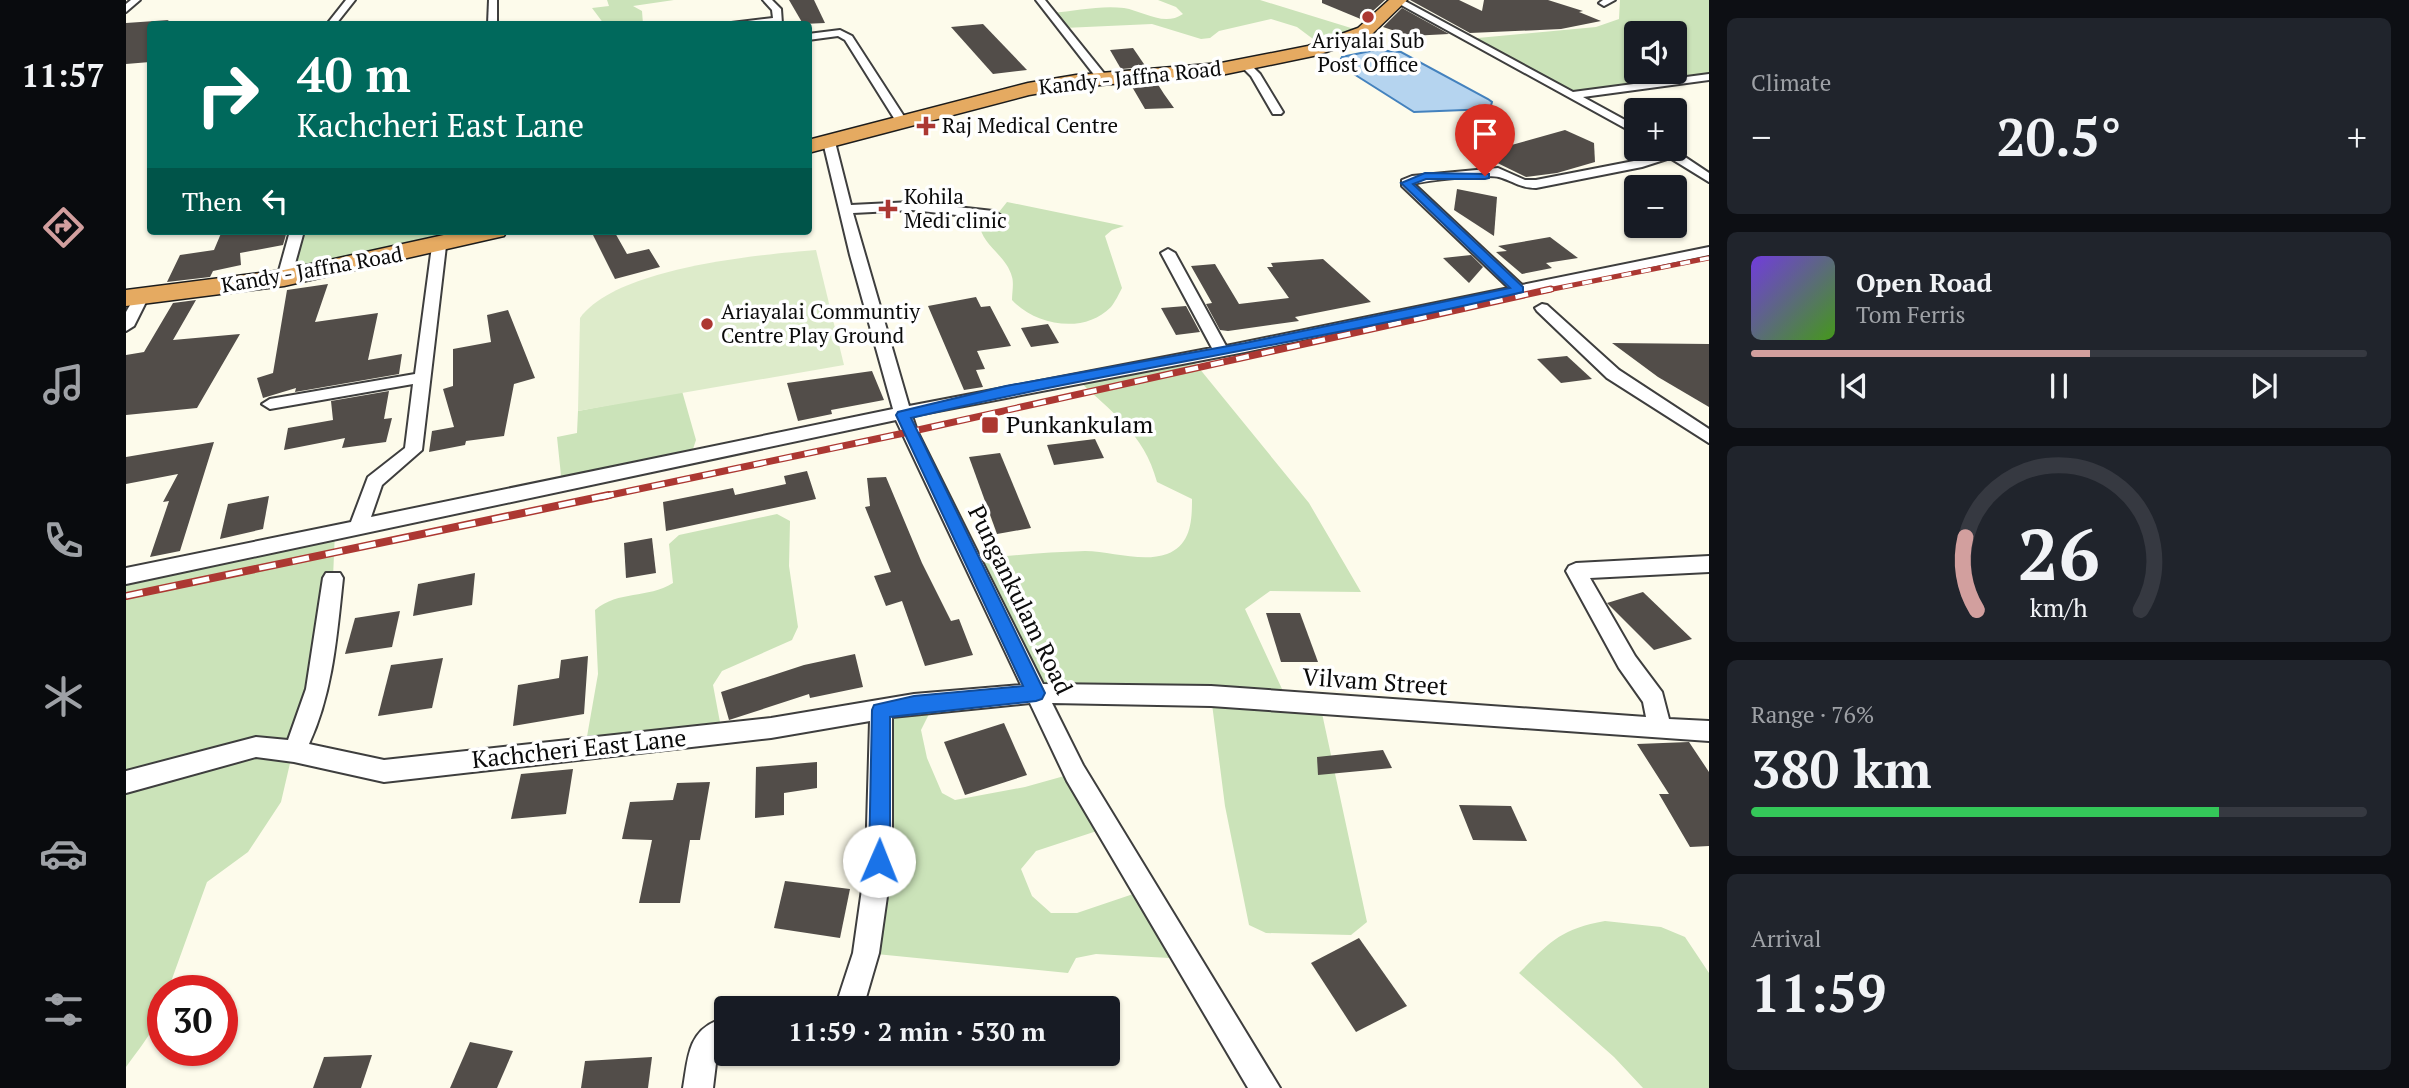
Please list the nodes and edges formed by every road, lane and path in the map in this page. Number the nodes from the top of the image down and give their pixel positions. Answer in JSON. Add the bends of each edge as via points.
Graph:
{"nodes":[{"id":1,"x":136,"y":0,"type":"edge"},
{"id":2,"x":351,"y":0,"type":"edge"},
{"id":3,"x":493,"y":0,"type":"edge"},
{"id":4,"x":767,"y":0,"type":"edge"},
{"id":5,"x":1040,"y":0,"type":"edge"},
{"id":6,"x":1399,"y":0,"type":"edge"},
{"id":7,"x":126,"y":9,"type":"edge"},
{"id":8,"x":334,"y":21,"type":"edge"},
{"id":9,"x":493,"y":21,"type":"edge"},
{"id":10,"x":777,"y":21,"type":"edge"},
{"id":11,"x":812,"y":36,"type":"edge"},
{"id":12,"x":1245,"y":65,"type":"junction"},
{"id":13,"x":1709,"y":77,"type":"edge"},
{"id":14,"x":1102,"y":79,"type":"junction"},
{"id":15,"x":1572,"y":94,"type":"junction"},
{"id":16,"x":1277,"y":111,"type":"dead end"},
{"id":17,"x":901,"y":121,"type":"junction"},
{"id":18,"x":1624,"y":123,"type":"edge"},
{"id":19,"x":819,"y":144,"type":"edge"},
{"id":20,"x":1709,"y":160,"type":"edge"},
{"id":21,"x":1646,"y":161,"type":"edge"},
{"id":22,"x":1682,"y":161,"type":"edge"},
{"id":23,"x":1685,"y":163,"type":"junction"},
{"id":24,"x":1709,"y":178,"type":"edge"},
{"id":25,"x":846,"y":209,"type":"junction"},
{"id":26,"x":993,"y":215,"type":"dead end"},
{"id":27,"x":296,"y":235,"type":"edge"},
{"id":28,"x":480,"y":235,"type":"edge"},
{"id":29,"x":439,"y":246,"type":"junction"},
{"id":30,"x":1709,"y":251,"type":"edge"},
{"id":31,"x":1168,"y":253,"type":"dead end"},
{"id":32,"x":284,"y":278,"type":"junction"},
{"id":33,"x":1518,"y":289,"type":"junction"},
{"id":34,"x":134,"y":297,"type":"edge"},
{"id":35,"x":1542,"y":308,"type":"dead end"},
{"id":36,"x":126,"y":326,"type":"edge"},
{"id":37,"x":1221,"y":351,"type":"junction"},
{"id":38,"x":424,"y":377,"type":"junction"},
{"id":39,"x":271,"y":404,"type":"dead end"},
{"id":40,"x":903,"y":415,"type":"junction"},
{"id":41,"x":1709,"y":437,"type":"edge"},
{"id":42,"x":359,"y":526,"type":"junction"},
{"id":43,"x":1709,"y":564,"type":"edge"},
{"id":44,"x":126,"y":576,"type":"edge"},
{"id":45,"x":333,"y":578,"type":"dead end"},
{"id":46,"x":1036,"y":693,"type":"junction"},
{"id":47,"x":881,"y":710,"type":"junction"},
{"id":48,"x":1659,"y":727,"type":"junction"},
{"id":49,"x":1709,"y":731,"type":"edge"},
{"id":50,"x":294,"y":751,"type":"junction"},
{"id":51,"x":126,"y":782,"type":"edge"},
{"id":52,"x":853,"y":996,"type":"edge"},
{"id":53,"x":714,"y":1037,"type":"edge"},
{"id":54,"x":1242,"y":1047,"type":"joint"},
{"id":55,"x":698,"y":1088,"type":"edge"},
{"id":56,"x":1265,"y":1088,"type":"edge"}],
"edges":[{"from":1,"to":7,"type":"street"},
{"from":2,"to":8,"type":"street"},
{"from":3,"to":9,"type":"street"},
{"from":4,"to":10,"type":"street","via":[[776,10]]},
{"from":5,"to":14,"type":"street"},
{"from":6,"to":12,"type":"highway","name":"Kandy - Jaffna Road","via":[[1364,32],[1312,51]]},
{"from":6,"to":15,"type":"street"},
{"from":11,"to":17,"type":"street","via":[[840,33],[849,38]]},
{"from":12,"to":14,"type":"highway","name":"Kandy - Jaffna Road"},
{"from":12,"to":16,"type":"street"},
{"from":13,"to":15,"type":"street"},
{"from":14,"to":17,"type":"highway","name":"Kandy - Jaffna Road","via":[[1028,89]]},
{"from":15,"to":18,"type":"street"},
{"from":17,"to":19,"type":"highway","name":"Kandy - Jaffna Road"},
{"from":19,"to":25,"type":"street","name":"Pungankulam Road"},
{"from":20,"to":23,"type":"street"},
{"from":21,"to":33,"type":"street","via":[[1536,184],[1523,184],[1498,172],[1480,177],[1425,176],[1406,183]]},
{"from":22,"to":23,"type":"street"},
{"from":23,"to":24,"type":"street"},
{"from":25,"to":26,"type":"street","via":[[912,206]]},
{"from":25,"to":40,"type":"street","name":"Pungankulam Road"},
{"from":27,"to":32,"type":"street"},
{"from":28,"to":29,"type":"highway","name":"Kandy - Jaffna Road"},
{"from":29,"to":32,"type":"highway","name":"Kandy - Jaffna Road"},
{"from":29,"to":38,"type":"street"},
{"from":30,"to":33,"type":"street"},
{"from":31,"to":37,"type":"street"},
{"from":32,"to":34,"type":"highway","name":"Kandy - Jaffna Road"},
{"from":33,"to":37,"type":"street"},
{"from":34,"to":36,"type":"street"},
{"from":35,"to":41,"type":"street","via":[[1613,374]]},
{"from":37,"to":40,"type":"street"},
{"from":38,"to":39,"type":"street"},
{"from":38,"to":42,"type":"street","via":[[413,450],[374,482]]},
{"from":40,"to":42,"type":"street"},
{"from":40,"to":46,"type":"street","name":"Pungankulam Road"},
{"from":42,"to":44,"type":"street"},
{"from":43,"to":48,"type":"street","via":[[1576,571],[1627,662],[1654,699]]},
{"from":45,"to":50,"type":"street","via":[[326,645],[310,722]]},
{"from":46,"to":47,"type":"street","name":"Kachcheri East Lane"},
{"from":46,"to":48,"type":"street","name":"Vilvam Street","via":[[1211,696]]},
{"from":46,"to":54,"type":"street","name":"Pungankulam Road","via":[[1076,773]]},
{"from":47,"to":50,"type":"street","name":"Kachcheri East Lane","via":[[771,728],[384,771]]},
{"from":47,"to":52,"type":"street","via":[[879,861],[866,953]]},
{"from":48,"to":49,"type":"street","name":"Vilvam Street"},
{"from":50,"to":51,"type":"street","name":"Kachcheri East Lane","via":[[256,747]]},
{"from":53,"to":55,"type":"street","via":[[704,1048]]},
{"from":54,"to":56,"type":"street"}]}
